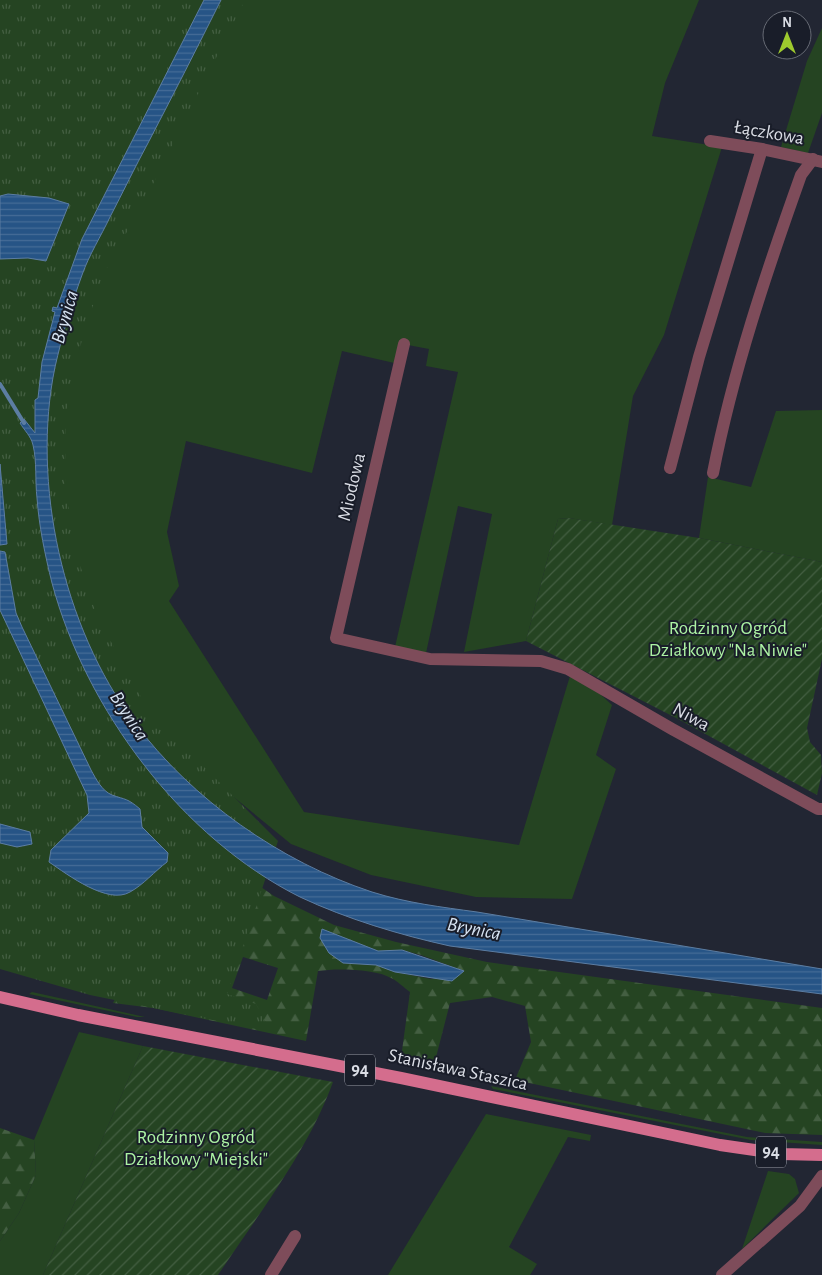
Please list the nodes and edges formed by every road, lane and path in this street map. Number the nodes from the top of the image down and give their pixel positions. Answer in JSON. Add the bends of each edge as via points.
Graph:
{"nodes":[{"id":1,"x":710,"y":141,"type":"dead end"},
{"id":2,"x":762,"y":149,"type":"junction"},
{"id":3,"x":818,"y":161,"type":"edge"},
{"id":4,"x":404,"y":344,"type":"dead end"},
{"id":5,"x":670,"y":468,"type":"dead end"},
{"id":6,"x":713,"y":473,"type":"dead end"},
{"id":7,"x":336,"y":638,"type":"joint"},
{"id":8,"x":822,"y":809,"type":"edge"},
{"id":9,"x":0,"y":997,"type":"edge"},
{"id":10,"x":822,"y":1155,"type":"edge"},
{"id":11,"x":822,"y":1176,"type":"edge"},
{"id":12,"x":295,"y":1236,"type":"dead end"},
{"id":13,"x":271,"y":1275,"type":"edge"},
{"id":14,"x":722,"y":1275,"type":"edge"}],
"edges":[{"from":1,"to":2,"type":"street","name":"Łączkowa"},
{"from":2,"to":3,"type":"street","name":"Łączkowa"},
{"from":2,"to":5,"type":"street","via":[[699,356]]},
{"from":3,"to":6,"type":"street","via":[[801,175],[748,330],[726,409]]},
{"from":4,"to":7,"type":"street","name":"Miodowa"},
{"from":7,"to":8,"type":"street","name":"Niwa","via":[[430,659],[541,661],[568,668],[672,729]]},
{"from":9,"to":10,"type":"main road","name":"Stanisława Staszica","number":"94","via":[[720,1145],[782,1154]]},
{"from":11,"to":14,"type":"street","via":[[800,1206]]},
{"from":12,"to":13,"type":"street"}]}
